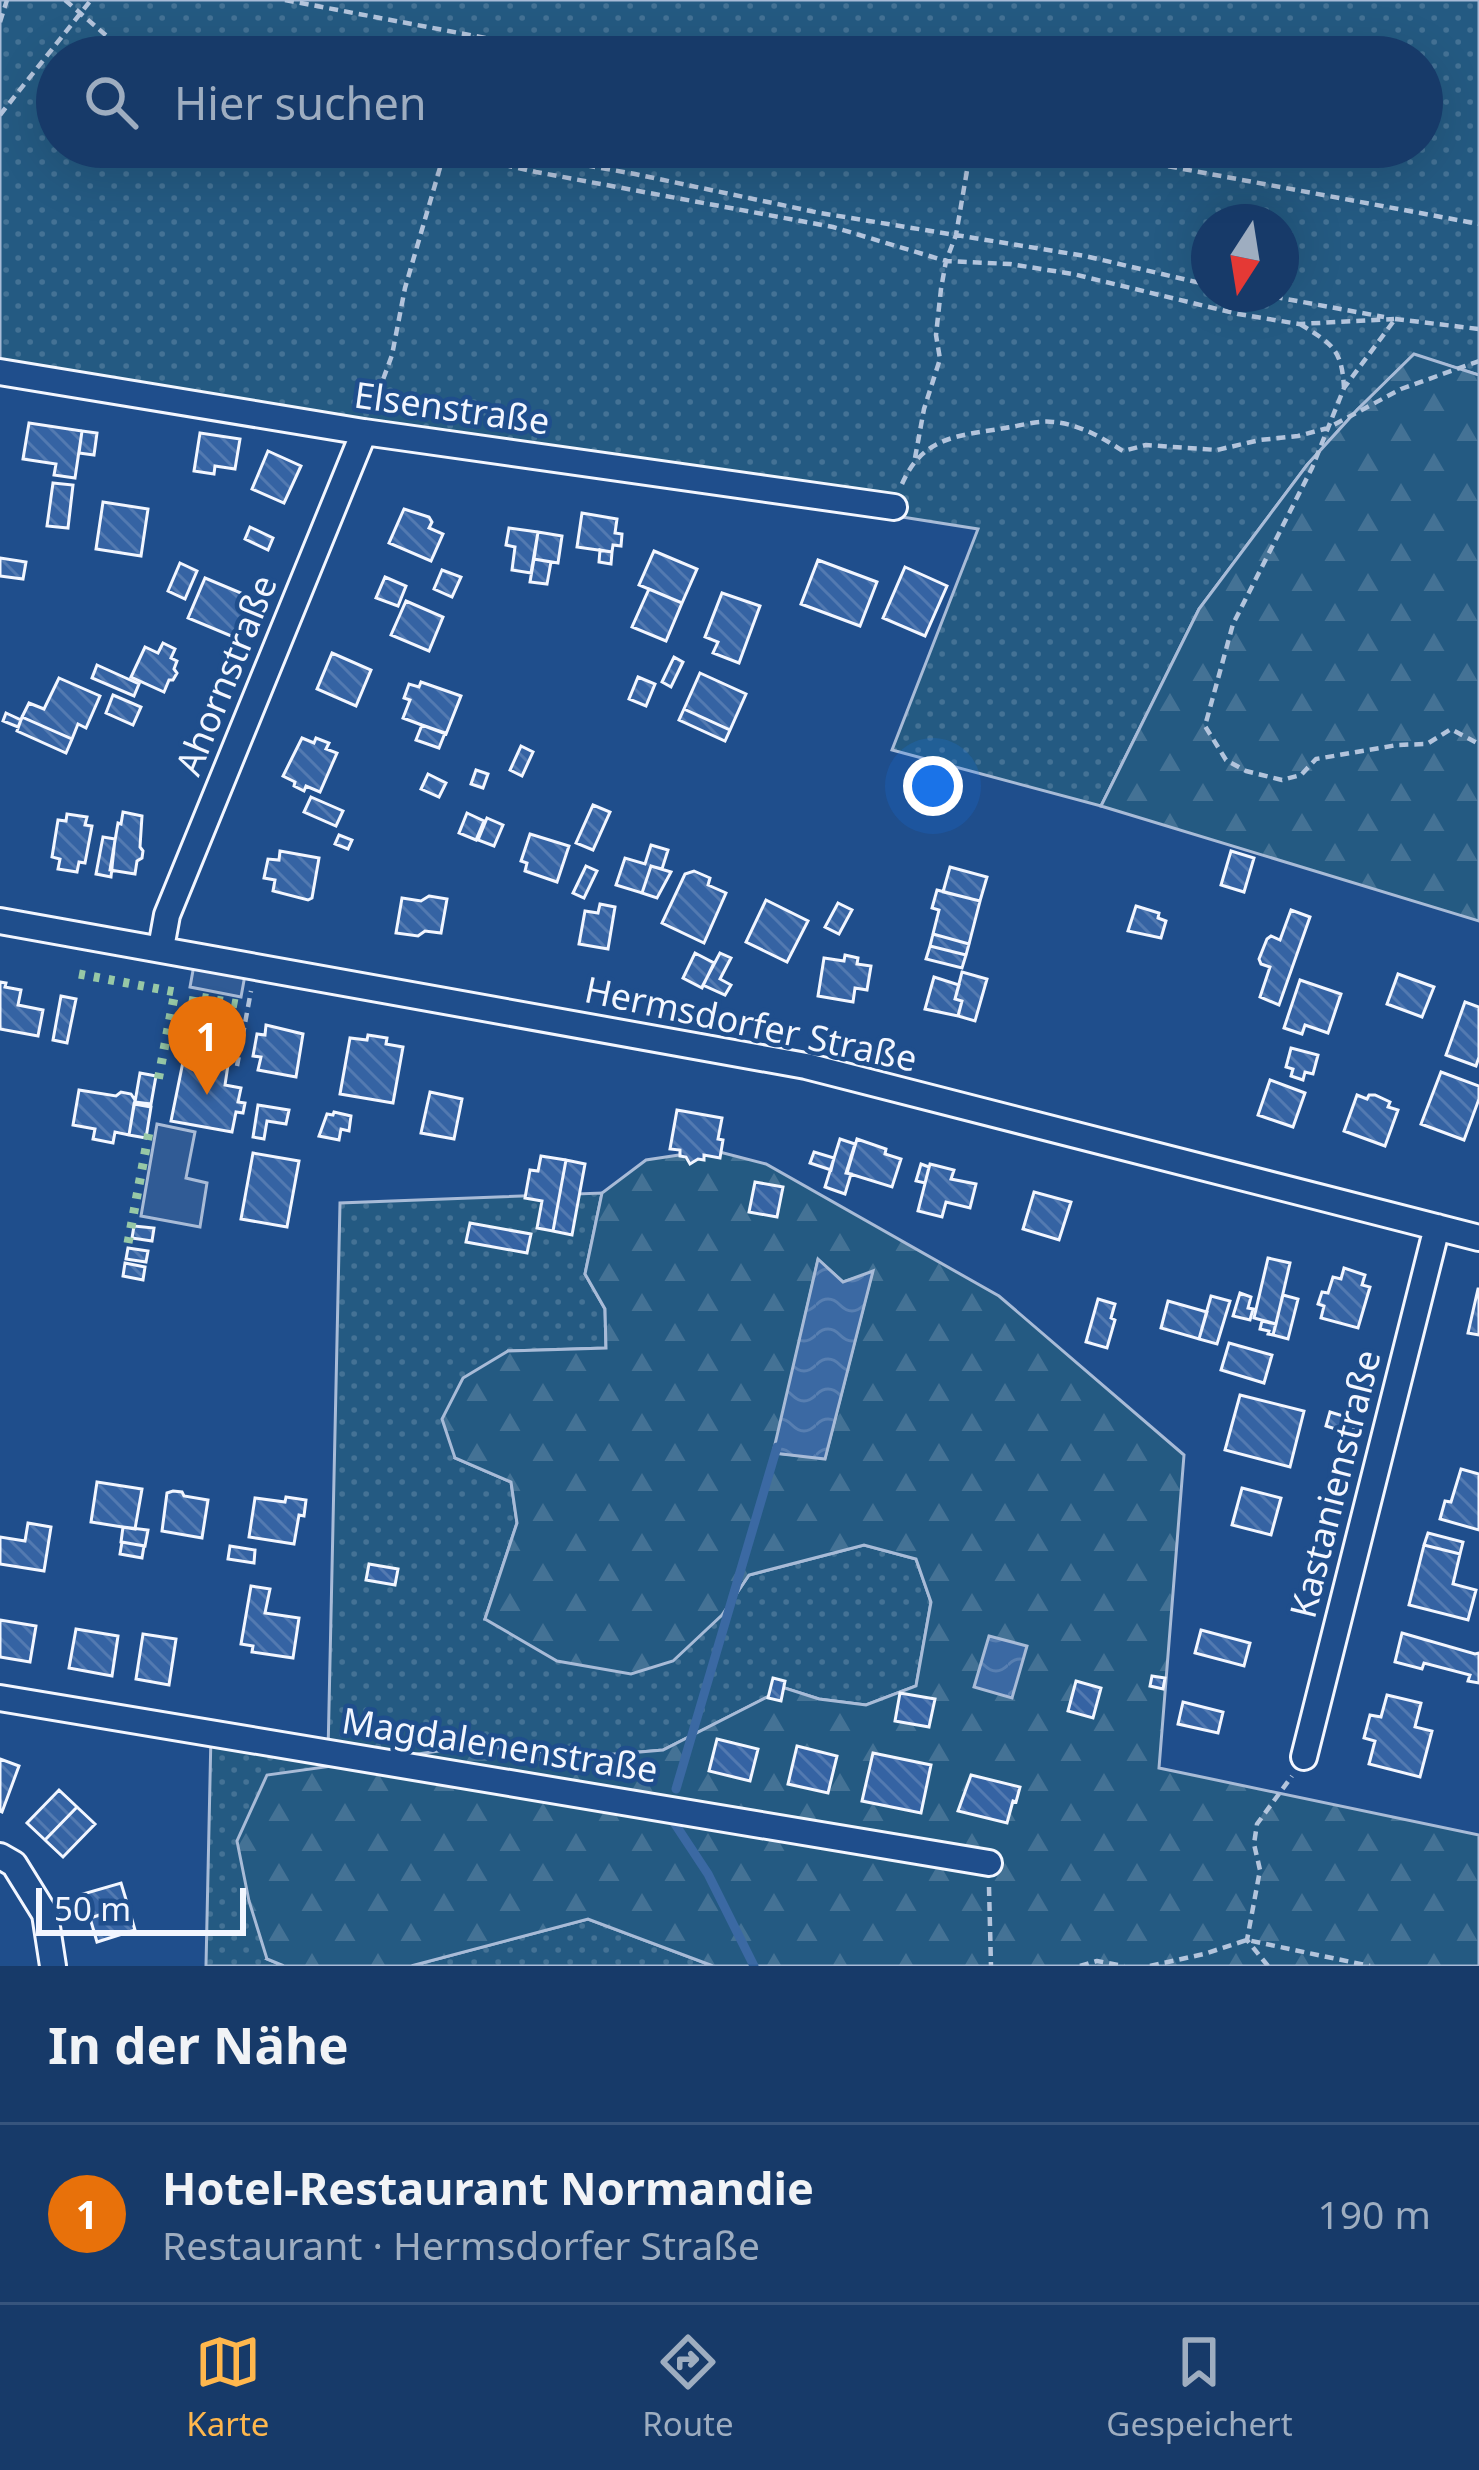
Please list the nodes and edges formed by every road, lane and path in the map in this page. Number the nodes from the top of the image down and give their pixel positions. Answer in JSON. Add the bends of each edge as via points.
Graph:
{"nodes":[{"id":1,"x":7,"y":0,"type":"edge"},
{"id":2,"x":64,"y":0,"type":"edge"},
{"id":3,"x":91,"y":0,"type":"edge"},
{"id":4,"x":285,"y":0,"type":"edge"},
{"id":5,"x":80,"y":12,"type":"junction"},
{"id":6,"x":0,"y":22,"type":"edge"},
{"id":7,"x":61,"y":36,"type":"edge"},
{"id":8,"x":107,"y":36,"type":"edge"},
{"id":9,"x":475,"y":36,"type":"edge"},
{"id":10,"x":36,"y":69,"type":"edge"},
{"id":11,"x":0,"y":115,"type":"edge"},
{"id":12,"x":440,"y":168,"type":"edge"},
{"id":13,"x":520,"y":168,"type":"edge"},
{"id":14,"x":601,"y":168,"type":"edge"},
{"id":15,"x":967,"y":168,"type":"edge"},
{"id":16,"x":1178,"y":168,"type":"edge"},
{"id":17,"x":1479,"y":224,"type":"edge"},
{"id":18,"x":956,"y":235,"type":"junction"},
{"id":19,"x":946,"y":261,"type":"junction"},
{"id":20,"x":1191,"y":281,"type":"edge"},
{"id":21,"x":1299,"y":301,"type":"edge"},
{"id":22,"x":1394,"y":319,"type":"junction"},
{"id":23,"x":1299,"y":324,"type":"junction"},
{"id":24,"x":1479,"y":329,"type":"edge"},
{"id":25,"x":1479,"y":361,"type":"edge"},
{"id":26,"x":0,"y":372,"type":"edge"},
{"id":27,"x":1343,"y":388,"type":"junction"},
{"id":28,"x":1328,"y":428,"type":"junction"},
{"id":29,"x":364,"y":432,"type":"junction"},
{"id":30,"x":914,"y":460,"type":"junction"},
{"id":31,"x":894,"y":507,"type":"joint"},
{"id":32,"x":1479,"y":744,"type":"edge"},
{"id":33,"x":0,"y":921,"type":"edge"},
{"id":34,"x":161,"y":948,"type":"junction"},
{"id":35,"x":255,"y":967,"type":"junction"},
{"id":36,"x":237,"y":1066,"type":"dead end"},
{"id":37,"x":1437,"y":1228,"type":"junction"},
{"id":38,"x":1479,"y":1238,"type":"edge"},
{"id":39,"x":0,"y":1698,"type":"edge"},
{"id":40,"x":1304,"y":1757,"type":"joint"},
{"id":41,"x":0,"y":1856,"type":"edge"},
{"id":42,"x":989,"y":1863,"type":"joint"},
{"id":43,"x":1247,"y":1940,"type":"junction"},
{"id":44,"x":53,"y":1966,"type":"edge"},
{"id":45,"x":991,"y":1966,"type":"edge"},
{"id":46,"x":1079,"y":1966,"type":"edge"},
{"id":47,"x":1124,"y":1966,"type":"edge"},
{"id":48,"x":1150,"y":1966,"type":"edge"},
{"id":49,"x":1268,"y":1966,"type":"edge"},
{"id":50,"x":1370,"y":1966,"type":"edge"}],
"edges":[{"from":1,"to":6,"type":"path"},
{"from":2,"to":5,"type":"path"},
{"from":3,"to":5,"type":"path"},
{"from":4,"to":9,"type":"path"},
{"from":5,"to":7,"type":"path"},
{"from":5,"to":8,"type":"path"},
{"from":10,"to":11,"type":"path"},
{"from":12,"to":29,"type":"path"},
{"from":13,"to":19,"type":"path","via":[[833,226]]},
{"from":14,"to":18,"type":"path"},
{"from":15,"to":18,"type":"path"},
{"from":16,"to":17,"type":"path"},
{"from":18,"to":19,"type":"path"},
{"from":18,"to":20,"type":"path"},
{"from":19,"to":23,"type":"path","via":[[1073,274]]},
{"from":19,"to":30,"type":"path","via":[[940,359]]},
{"from":21,"to":22,"type":"path"},
{"from":22,"to":23,"type":"path"},
{"from":22,"to":24,"type":"path"},
{"from":22,"to":27,"type":"path"},
{"from":23,"to":27,"type":"path","via":[[1333,345]]},
{"from":25,"to":28,"type":"path","via":[[1400,389]]},
{"from":26,"to":29,"type":"street","name":"Elsenstraße"},
{"from":27,"to":28,"type":"path"},
{"from":28,"to":30,"type":"path","via":[[1217,450],[1123,451],[1085,429],[1049,421],[956,436]]},
{"from":28,"to":32,"type":"path","via":[[1233,624],[1204,726],[1226,760],[1282,779],[1316,760],[1427,744],[1451,729]]},
{"from":29,"to":31,"type":"street","name":"Elsenstraße"},
{"from":29,"to":34,"type":"street","name":"Ahornstraße","via":[[167,915]]},
{"from":30,"to":31,"type":"path"},
{"from":33,"to":34,"type":"street","name":"Hermsdorfer Straße"},
{"from":34,"to":35,"type":"street","name":"Hermsdorfer Straße"},
{"from":35,"to":36,"type":"path"},
{"from":35,"to":37,"type":"street","name":"Hermsdorfer Straße","via":[[806,1066]]},
{"from":37,"to":38,"type":"street","name":"Hermsdorfer Straße"},
{"from":37,"to":40,"type":"street","name":"Kastanienstraße"},
{"from":39,"to":42,"type":"street","name":"Magdalenenstraße"},
{"from":40,"to":43,"type":"path","via":[[1257,1824],[1260,1870]]},
{"from":41,"to":44,"type":"street","via":[[14,1864],[45,1914]]},
{"from":42,"to":45,"type":"path"},
{"from":43,"to":48,"type":"path"},
{"from":43,"to":49,"type":"path"},
{"from":43,"to":50,"type":"path"},
{"from":46,"to":47,"type":"path"}]}
